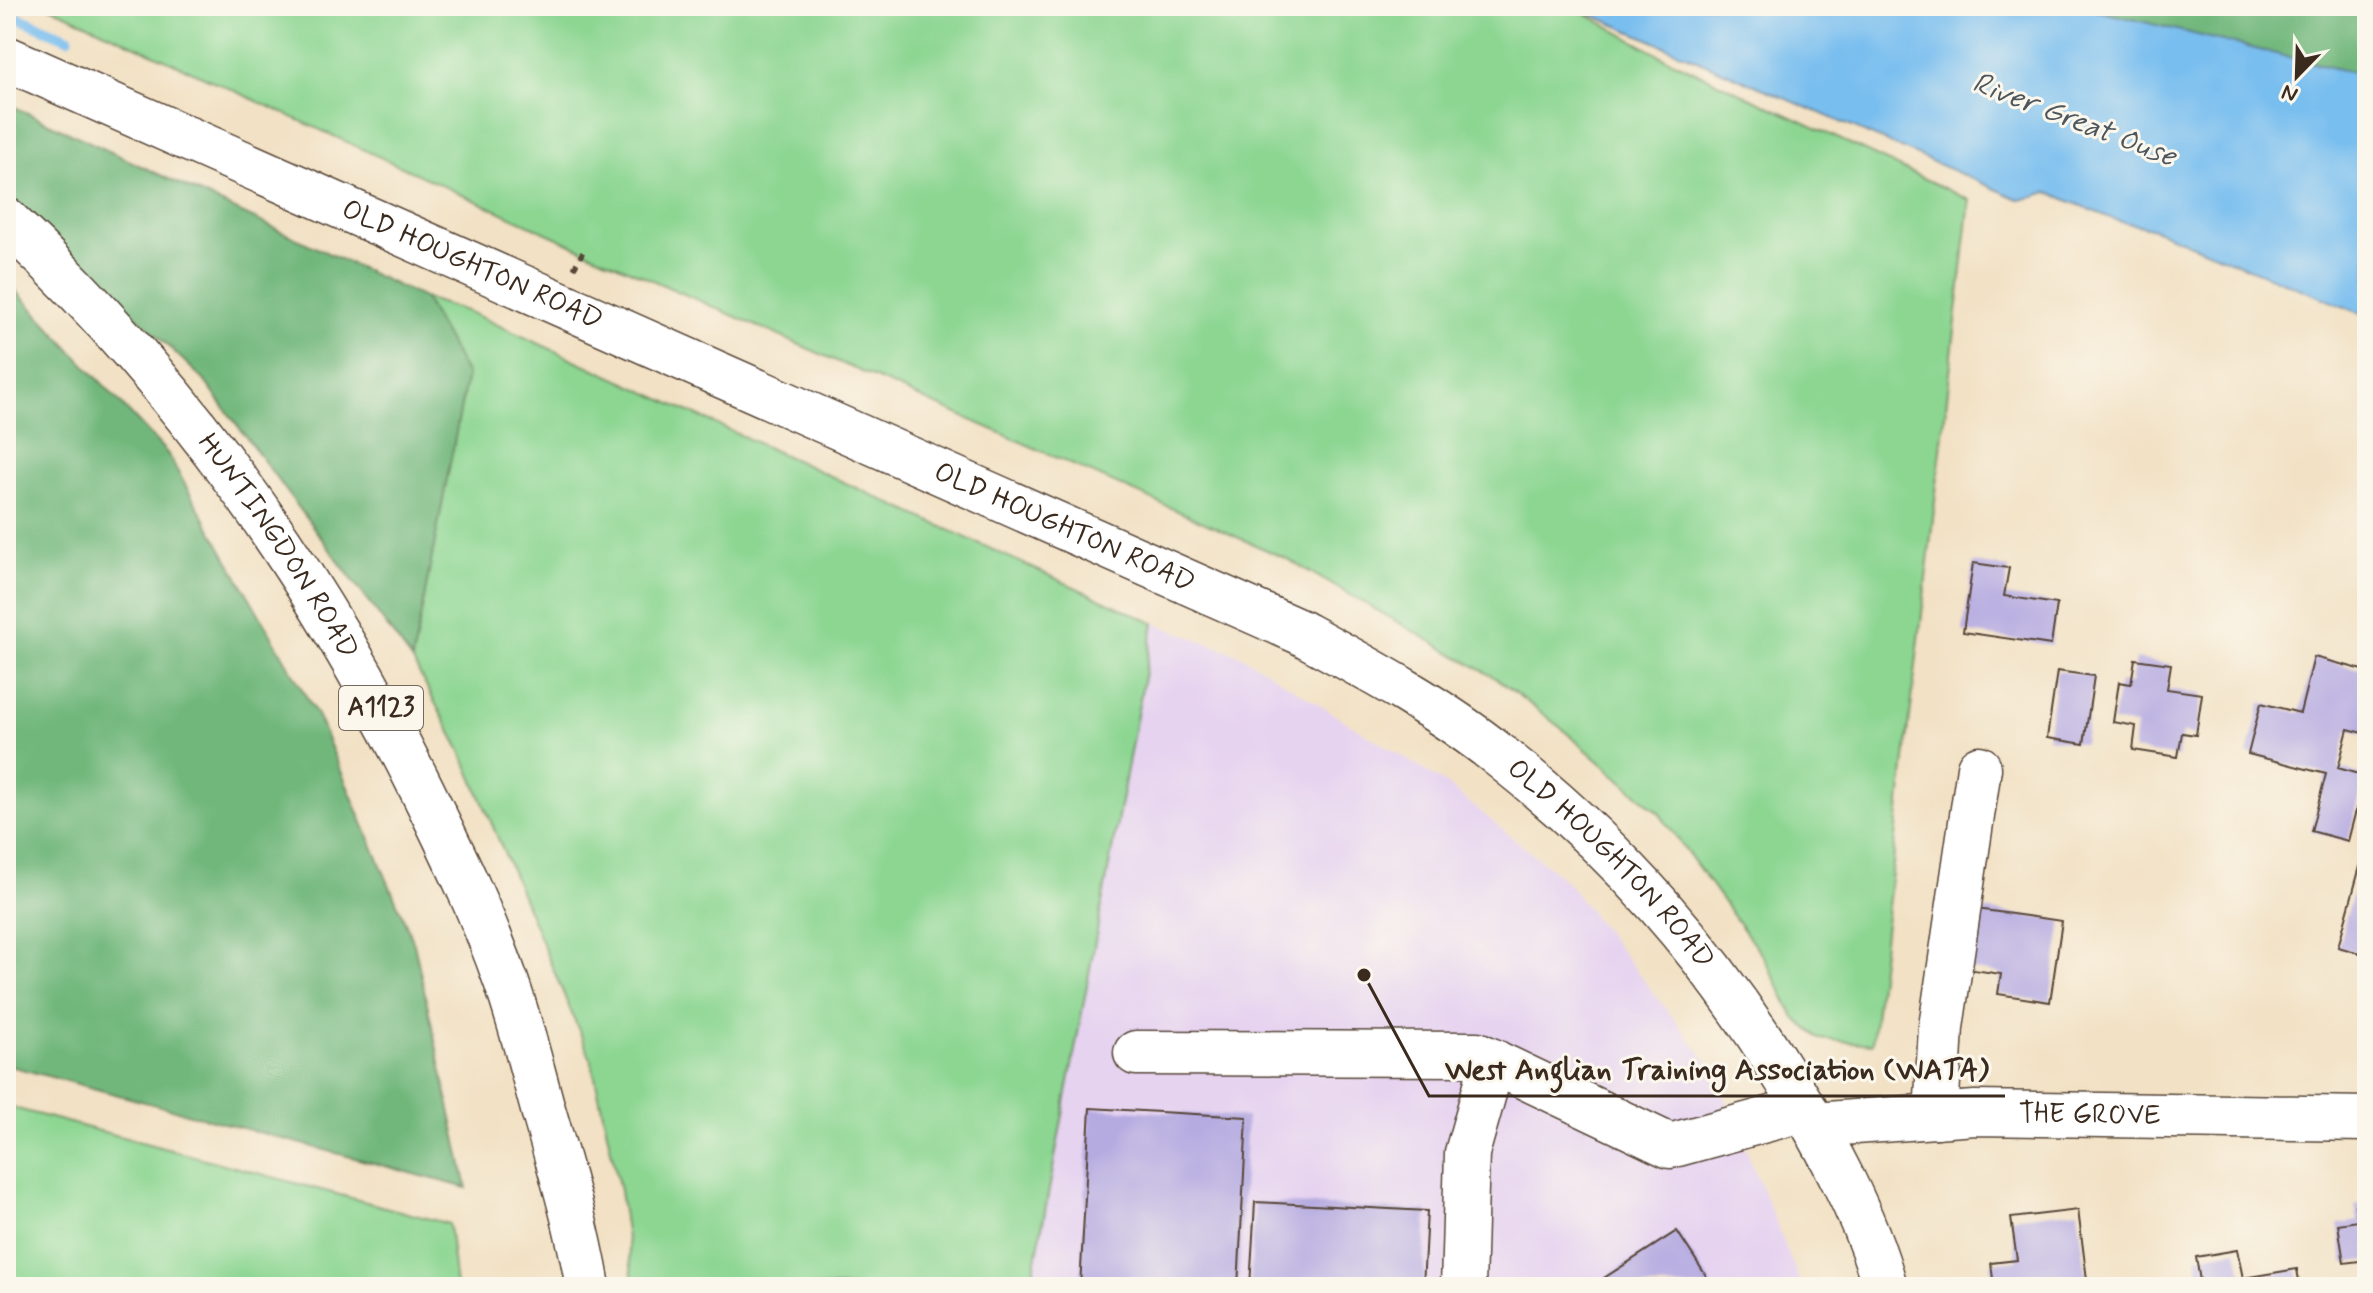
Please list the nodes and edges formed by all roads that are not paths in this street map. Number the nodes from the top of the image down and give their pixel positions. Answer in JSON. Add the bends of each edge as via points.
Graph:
{"nodes":[{"id":1,"x":6,"y":58,"type":"edge"},
{"id":2,"x":6,"y":220,"type":"edge"},
{"id":3,"x":1979,"y":768,"type":"dead end"},
{"id":4,"x":1136,"y":1053,"type":"dead end"},
{"id":5,"x":1493,"y":1061,"type":"junction"},
{"id":6,"x":1936,"y":1116,"type":"junction"},
{"id":7,"x":1810,"y":1117,"type":"junction"},
{"id":8,"x":2367,"y":1119,"type":"edge"},
{"id":9,"x":588,"y":1287,"type":"edge"},
{"id":10,"x":1463,"y":1287,"type":"edge"},
{"id":11,"x":1885,"y":1287,"type":"edge"}],
"edges":[{"from":1,"to":7,"type":"main road","name":"OLD HOUGHTON ROAD","via":[[919,460],[1313,639],[1393,683],[1499,755],[1628,868],[1743,1008]]},
{"from":2,"to":9,"type":"main road","name":"HUNTINGDON ROAD","number":"A1123","via":[[130,346],[208,441],[300,568],[370,685],[459,867],[507,982],[579,1235]]},
{"from":3,"to":6,"type":"main road","via":[[1941,1027]]},
{"from":4,"to":5,"type":"main road","name":"THE GROVE","via":[[1477,1054]]},
{"from":5,"to":7,"type":"main road","name":"THE GROVE","via":[[1670,1146]]},
{"from":5,"to":10,"type":"main road","via":[[1467,1153]]},
{"from":6,"to":7,"type":"main road","name":"THE GROVE"},
{"from":6,"to":8,"type":"main road","name":"THE GROVE"},
{"from":7,"to":11,"type":"main road","name":"OLD HOUGHTON ROAD","via":[[1874,1247]]}]}
